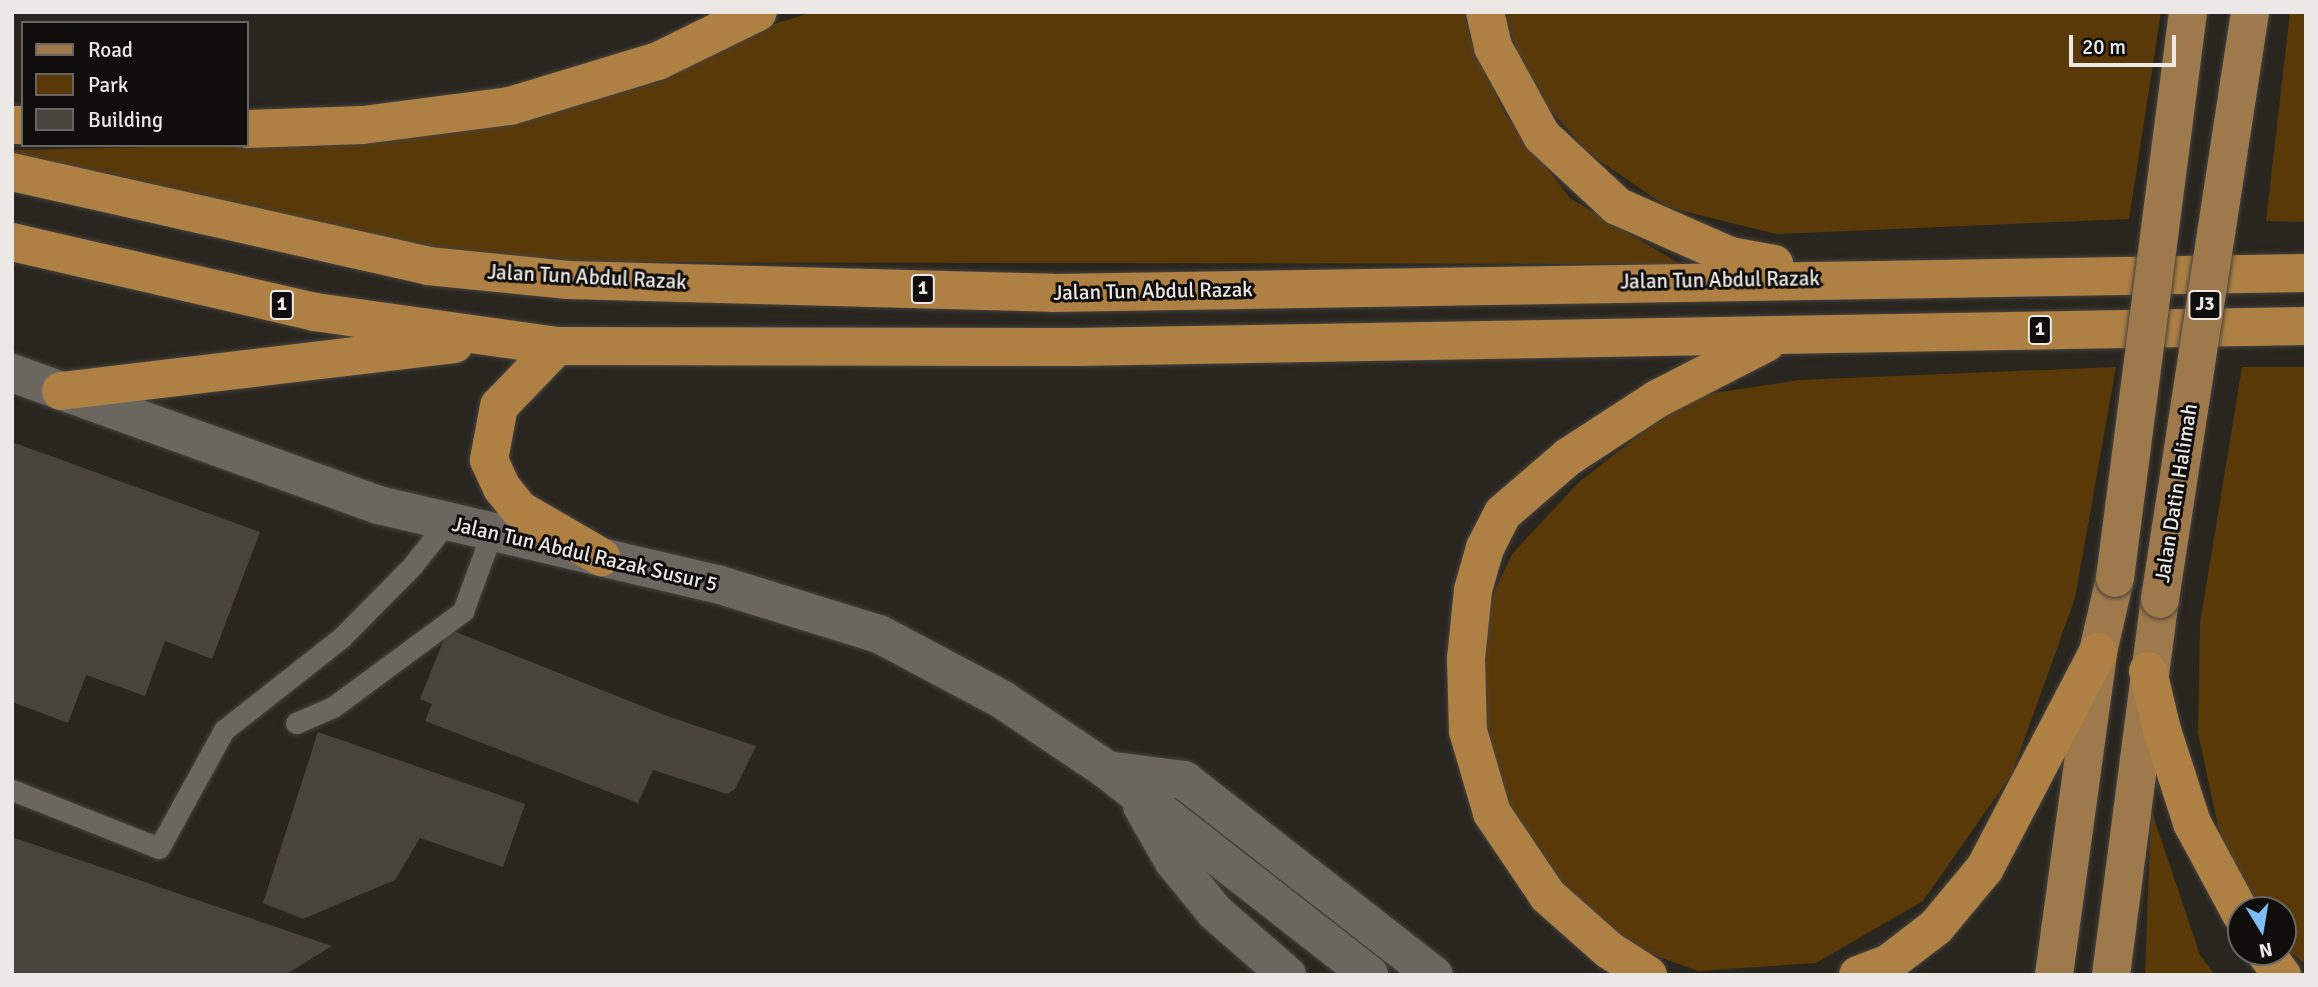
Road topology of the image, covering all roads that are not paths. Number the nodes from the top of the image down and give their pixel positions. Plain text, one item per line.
1 (758, 12) edge
2 (1485, 12) edge
3 (2188, 12) edge
4 (2250, 12) edge
5 (248, 129) edge
6 (12, 172) edge
7 (12, 242) edge
8 (2306, 273) edge
9 (1845, 278) junction
10 (2306, 326) edge
11 (498, 338) junction
12 (1774, 339) junction
13 (557, 345) junction
14 (12, 373) edge
15 (61, 391) junction
16 (447, 522) junction
17 (492, 533) junction
18 (601, 557) junction
19 (2098, 652) junction
20 (2148, 671) junction
21 (296, 723) dead end
22 (1119, 780) junction
23 (12, 790) edge
24 (2231, 896) edge
25 (1347, 969) edge
26 (1287, 975) edge
27 (1434, 975) edge
28 (1648, 975) edge
29 (1858, 975) edge
30 (2054, 975) edge
31 (2111, 975) edge

1 - 5 highway
2 - 9 highway
3 - 19 main road, bridge
4 - 20 main road, Jalan Datin Halimah / J3, bridge
6 - 9 highway, Jalan Tun Abdul Razak / 1
7 - 11 highway, 1
8 - 9 highway, Jalan Tun Abdul Razak / 1
10 - 12 highway, 1
11 - 13 highway, 1
11 - 15 highway
12 - 13 highway, 1
12 - 28 highway
13 - 18 highway
14 - 15 street, Jalan Tun Abdul Razak Susur 5
15 - 16 street, Jalan Tun Abdul Razak Susur 5
16 - 17 street, Jalan Tun Abdul Razak Susur 5
16 - 23 lane
17 - 18 street, Jalan Tun Abdul Razak Susur 5
17 - 21 lane
18 - 22 street, Jalan Tun Abdul Razak Susur 5
19 - 29 highway
19 - 30 main road
20 - 24 highway
20 - 31 main road, Jalan Datin Halimah / J3
22 - 25 street, Jalan Tun Abdul Razak Susur 5
22 - 26 street, Jalan Tun Abdul Razak Susur 5
22 - 27 street

